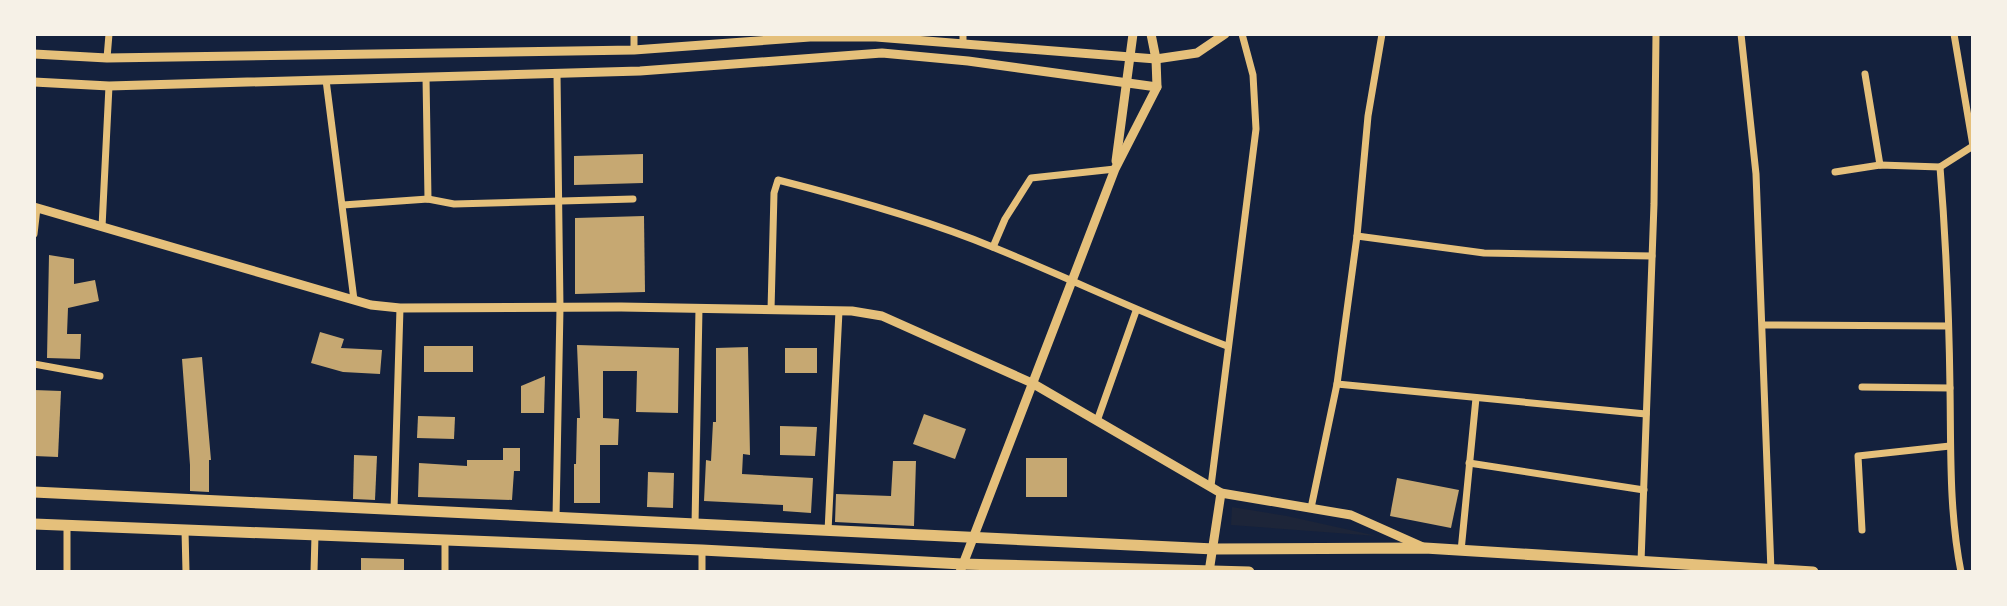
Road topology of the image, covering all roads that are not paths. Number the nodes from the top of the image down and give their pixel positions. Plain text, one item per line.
1 (109, 34) edge
2 (634, 34) edge
3 (1133, 34) edge
4 (1151, 34) edge
5 (1225, 34) edge
6 (1242, 34) edge
7 (1382, 34) edge
8 (1656, 34) edge
9 (1954, 34) edge
10 (1743, 35) edge
11 (823, 36) edge
12 (963, 38) edge
13 (634, 50) junction
14 (34, 54) edge
15 (1130, 55) junction
16 (107, 58) junction
17 (1156, 59) junction
18 (557, 74) junction
19 (1865, 74) dead end
20 (426, 77) junction
21 (326, 80) junction
22 (34, 82) edge
23 (1127, 83) junction
24 (109, 86) junction
25 (1157, 87) junction
26 (1973, 146) edge
27 (1880, 165) junction
28 (1940, 167) junction
29 (1115, 169) junction
30 (1835, 172) dead end
31 (428, 199) junction
32 (633, 199) dead end
33 (557, 200) junction
34 (343, 205) junction
35 (35, 208) edge
36 (102, 227) junction
37 (34, 234) edge
38 (1357, 236) junction
39 (993, 247) junction
40 (1652, 256) junction
41 (1071, 282) junction
42 (354, 300) junction
43 (400, 308) junction
44 (560, 308) junction
45 (699, 308) junction
46 (771, 310) junction
47 (839, 311) junction
48 (1136, 311) junction
49 (1763, 325) junction
50 (1948, 326) junction
51 (1227, 346) junction
52 (34, 364) edge
53 (100, 376) dead end
54 (1032, 383) junction
55 (1337, 384) junction
56 (1862, 387) dead end
57 (1950, 388) junction
58 (1476, 398) junction
59 (1646, 414) junction
60 (1097, 421) junction
61 (1950, 446) junction
62 (1469, 463) junction
63 (1211, 486) junction
64 (1644, 490) junction
65 (34, 492) edge
66 (1221, 493) junction
67 (1311, 508) junction
68 (394, 510) junction
69 (556, 518) junction
70 (34, 524) edge
71 (67, 525) junction
72 (695, 525) junction
73 (185, 530) junction
74 (1862, 530) dead end
75 (828, 531) junction
76 (315, 535) junction
77 (972, 538) junction
78 (445, 540) junction
79 (1425, 548) junction
80 (1214, 549) junction
81 (702, 550) junction
82 (1461, 551) junction
83 (1641, 562) junction
84 (961, 568) edge
85 (1102, 569) edge
86 (1210, 571) edge
87 (1771, 571) edge
88 (67, 572) edge
89 (186, 572) edge
90 (314, 572) edge
91 (445, 572) edge
92 (702, 572) edge
93 (1249, 572) edge
94 (1813, 572) edge
95 (1961, 572) edge

1 - 16 street
2 - 13 street
3 - 15 street
4 - 17 street
5 - 17 street
6 - 51 street
7 - 38 street
8 - 40 street
9 - 26 street
10 - 49 street
11 - 12 street
11 - 13 street
12 - 15 street
13 - 16 street
14 - 16 street
15 - 17 street
15 - 23 street
17 - 25 street
18 - 20 street
18 - 23 street
18 - 33 street
19 - 27 street
20 - 21 street
20 - 31 street
21 - 24 street
21 - 34 street
22 - 24 street
23 - 25 street
23 - 29 street
24 - 36 street
25 - 29 street
26 - 28 street
27 - 28 street
27 - 30 street
28 - 50 street
29 - 39 street
29 - 41 street
31 - 33 street
31 - 34 street
32 - 33 street
33 - 44 street
34 - 42 street
35 - 36 street
35 - 37 street
36 - 42 street
38 - 40 street
38 - 55 street
39 - 41 street
39 - 46 street
40 - 59 street
41 - 48 street
41 - 54 street
42 - 43 street
43 - 44 street
43 - 68 street
44 - 45 street
44 - 69 street
45 - 46 street
45 - 72 street
46 - 47 street
47 - 54 street
47 - 75 street
48 - 51 street
48 - 60 street
49 - 50 street
49 - 87 street
50 - 57 street
51 - 63 street
52 - 53 street
54 - 60 street
54 - 77 street
55 - 58 street
55 - 67 street
56 - 57 street
57 - 61 street
58 - 59 street
58 - 62 street
59 - 64 street
60 - 63 street
61 - 74 street
61 - 95 street
62 - 64 street
62 - 82 street
63 - 66 street
64 - 83 street
65 - 68 main road
66 - 67 street
66 - 80 street
67 - 79 street
68 - 69 main road
69 - 72 main road
70 - 71 main road
71 - 73 main road
71 - 88 street
72 - 75 main road
73 - 76 main road
73 - 89 street
75 - 77 main road
76 - 78 main road
76 - 90 street
77 - 80 main road
77 - 84 street
78 - 81 main road
78 - 91 street
79 - 80 main road
79 - 82 main road
80 - 86 street
81 - 84 main road
81 - 92 street
82 - 83 main road
83 - 87 main road
84 - 85 main road
85 - 86 main road
86 - 93 main road
87 - 94 main road

